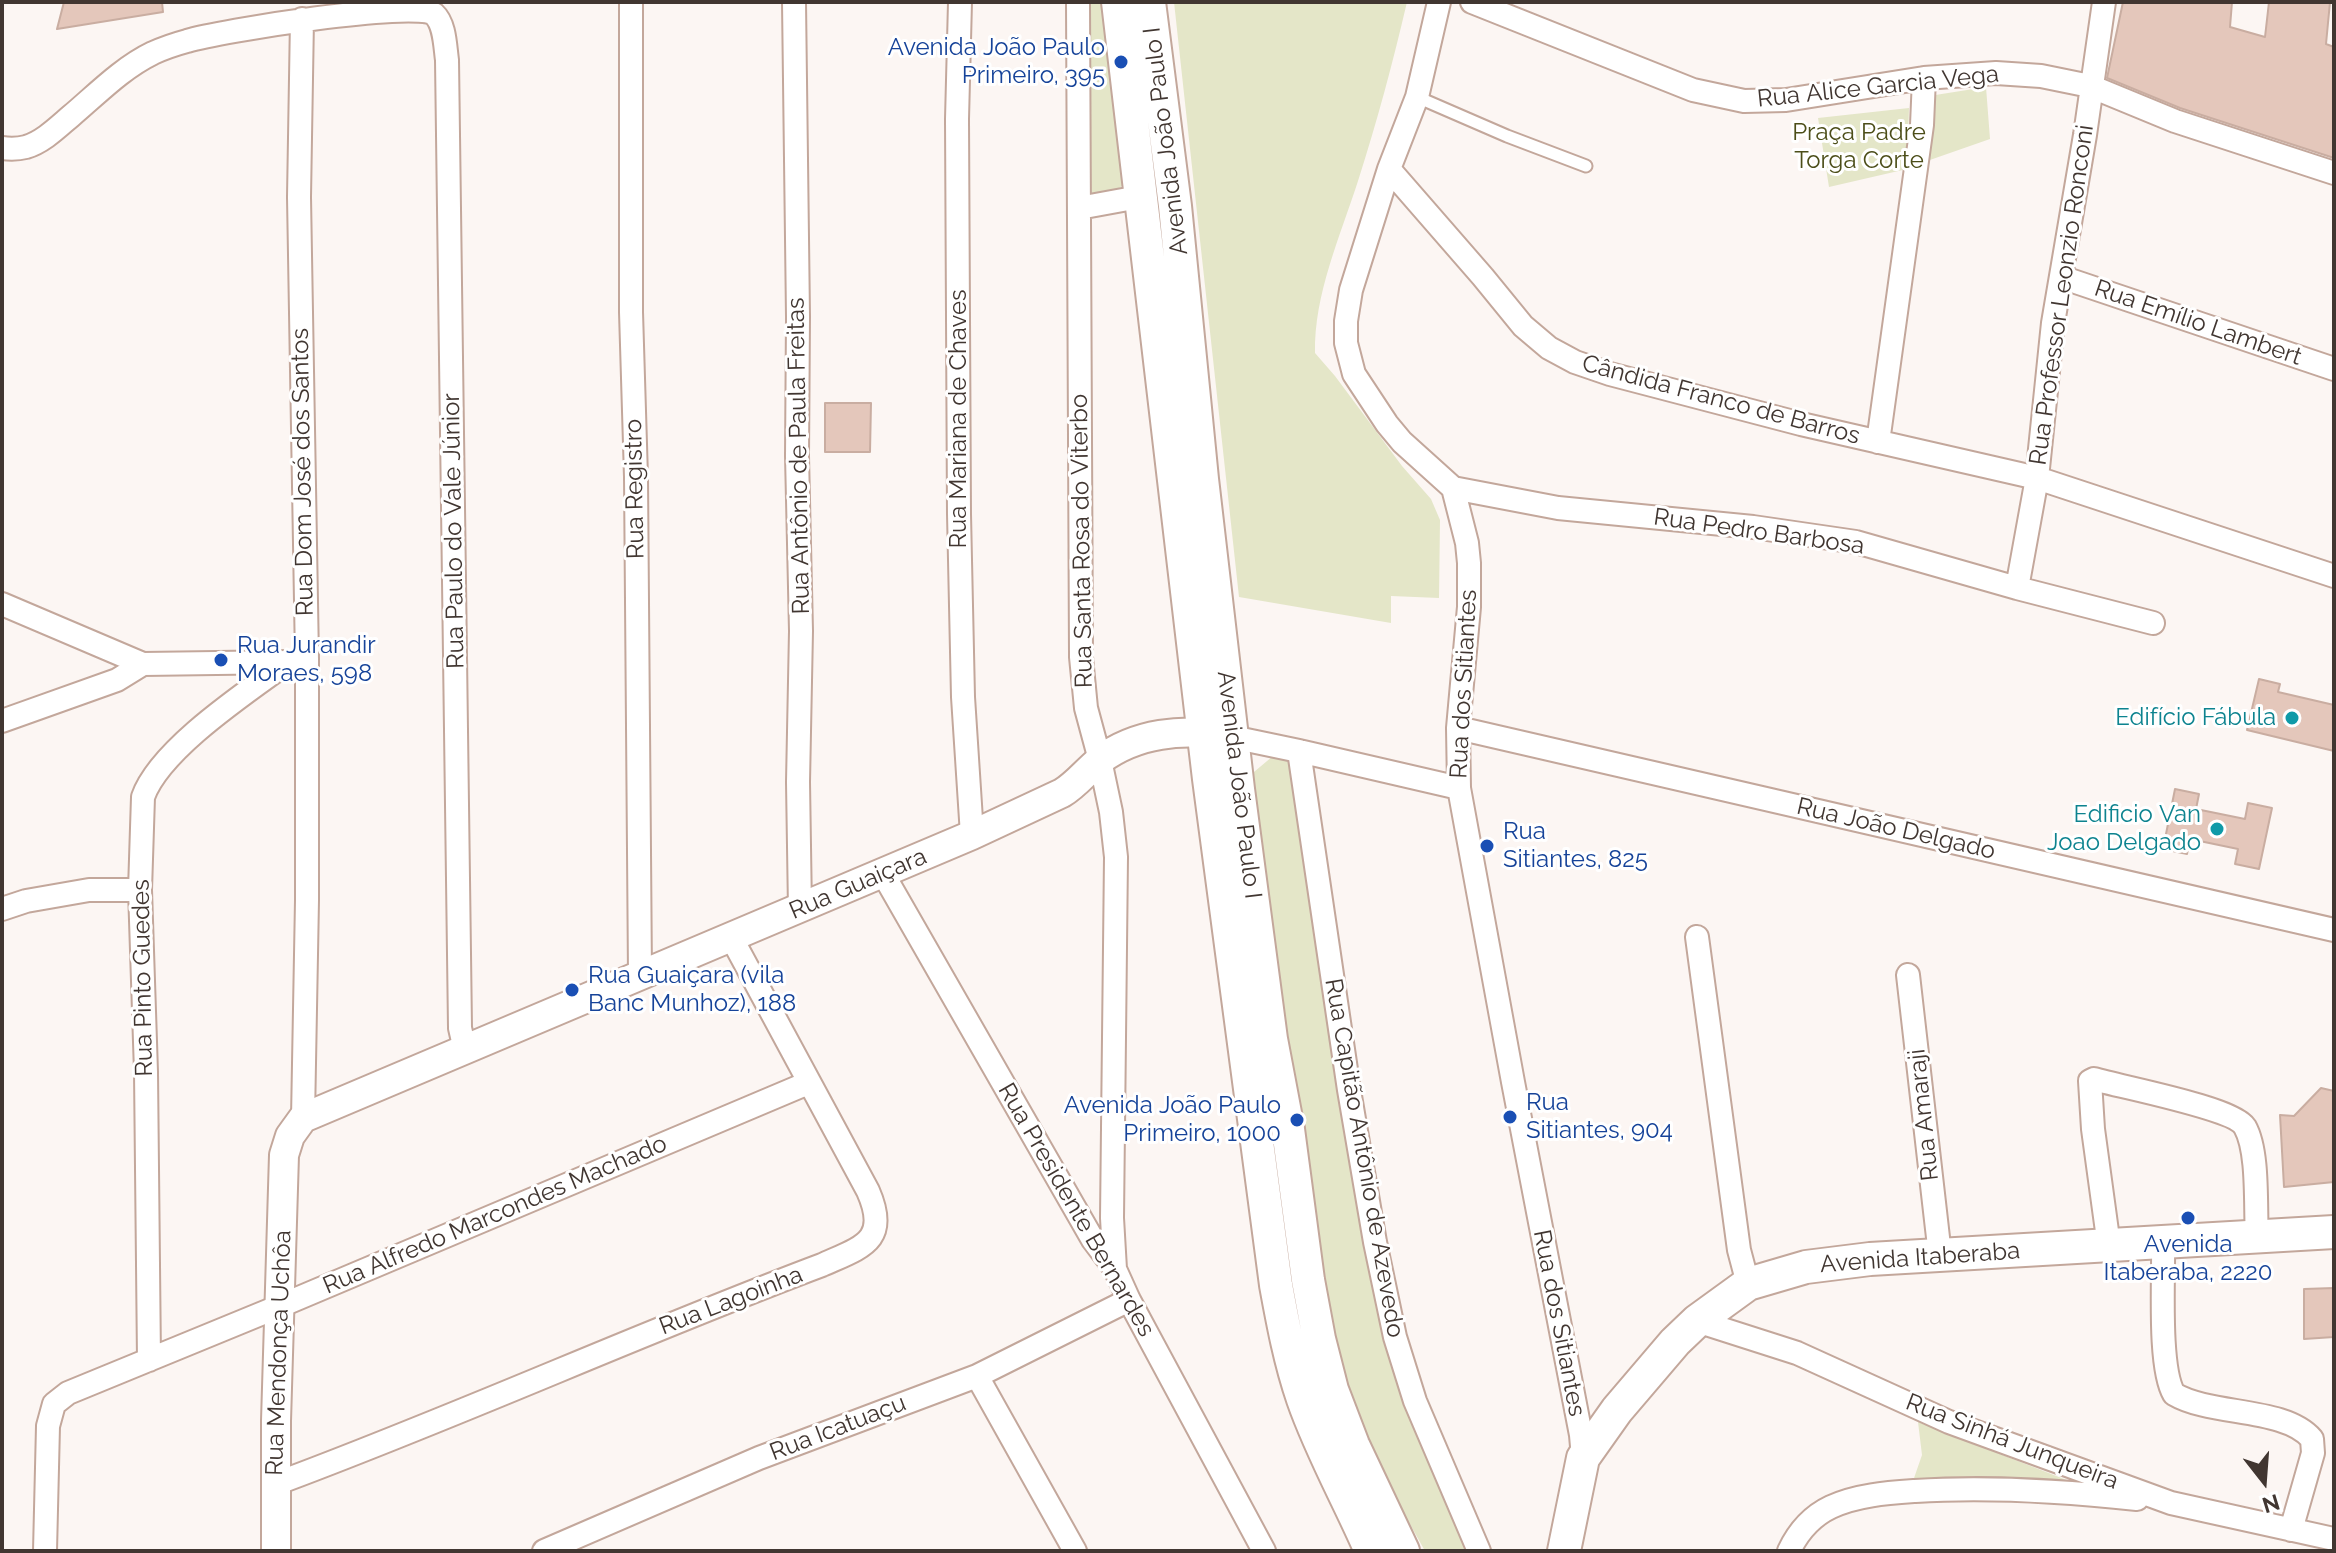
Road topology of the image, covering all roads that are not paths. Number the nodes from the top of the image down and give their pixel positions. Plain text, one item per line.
1 (631, 2) edge
2 (794, 2) edge
3 (960, 2) edge
4 (1078, 2) edge
5 (1118, 2) edge
6 (1439, 2) edge
7 (1472, 2) edge
8 (2104, 2) edge
9 (1148, 4) edge
10 (396, 6) edge
11 (302, 19) junction
12 (1924, 78) junction
13 (2090, 86) junction
14 (1417, 97) junction
15 (2, 148) edge
16 (1586, 166) dead end
17 (1389, 169) junction
18 (2334, 173) edge
19 (1139, 197) junction
20 (1079, 208) junction
21 (2061, 277) junction
22 (2334, 369) edge
23 (1878, 442) junction
24 (2037, 478) junction
25 (1453, 488) junction
26 (2334, 576) edge
27 (2017, 588) junction
28 (2, 604) edge
29 (2153, 623) dead end
30 (298, 661) junction
31 (143, 664) junction
32 (2, 721) edge
33 (1458, 728) junction
34 (1218, 735) junction
35 (1299, 751) junction
36 (1100, 760) junction
37 (1459, 788) junction
38 (972, 835) junction
39 (882, 872) junction
40 (140, 890) junction
41 (2, 909) edge
42 (800, 910) junction
43 (2334, 930) edge
44 (731, 937) junction
45 (1697, 937) dead end
46 (640, 975) junction
47 (1908, 975) dead end
48 (465, 1050) junction
49 (808, 1083) junction
50 (303, 1118) junction
51 (2334, 1232) edge
52 (2257, 1237) junction
53 (2163, 1242) junction
54 (2109, 1246) junction
55 (1940, 1255) junction
56 (1115, 1269) junction
57 (1748, 1284) junction
58 (1129, 1300) junction
59 (280, 1306) junction
60 (1697, 1321) junction
61 (149, 1360) junction
62 (977, 1376) junction
63 (1583, 1458) junction
64 (275, 1484) junction
65 (2171, 1503) junction
66 (2291, 1530) junction
67 (2334, 1539) edge
68 (45, 1551) edge
69 (276, 1551) edge
70 (544, 1551) edge
71 (1075, 1551) edge
72 (1264, 1551) edge
73 (1371, 1551) edge
74 (1403, 1551) edge
75 (1479, 1551) edge
76 (1564, 1551) edge
77 (1789, 1551) edge

1 - 46 street, Rua Registro
2 - 42 street, Rua Antônio de Paula Freitas
3 - 38 street, Rua Mariana de Chaves
4 - 20 street, Rua Santa Rosa do Viterbo
5 - 19 main road, Avenida João Paulo I
6 - 14 street
7 - 12 street, Rua Alice Garcia Vega
8 - 13 street, Rua Professor Leonzio Ronconi
9 - 34 main road, Avenida João Paulo I
10 - 11 street
10 - 48 street, Rua Paulo do Vale Júnior
11 - 15 street
11 - 30 street, Rua Dom José dos Santos
12 - 13 street, Rua Alice Garcia Vega
12 - 23 street
13 - 18 street, Rua Alice Garcia Vega
13 - 21 street, Rua Professor Leonzio Ronconi
14 - 16 lane
14 - 17 street
17 - 23 street, Cândida Franco de Barros
17 - 25 street
19 - 20 street
19 - 34 main road, Avenida João Paulo I
20 - 36 street, Rua Santa Rosa do Viterbo
21 - 22 street, Rua Emílio Lambert
21 - 24 street, Rua Professor Leonzio Ronconi
23 - 24 street, Cândida Franco de Barros
24 - 26 street, Cândida Franco de Barros
24 - 27 street, Rua Professor Leonzio Ronconi
25 - 27 street, Rua Pedro Barbosa
25 - 33 street, Rua dos Sitiantes
27 - 29 street, Rua Pedro Barbosa
28 - 31 street
30 - 31 street
30 - 40 street, Rua Pinto Guedes
30 - 50 street, Rua Dom José dos Santos
31 - 32 street
33 - 37 street, Rua dos Sitiantes
33 - 43 street, Rua João Delgado
34 - 35 street, Rua Guaiçara
34 - 36 street, Rua Guaiçara
34 - 73 main road, Avenida João Paulo I
34 - 74 main road, Avenida João Paulo I
35 - 37 street, Rua Guaiçara
35 - 75 street, Rua Capitão Antônio de Azevedo
36 - 38 street, Rua Guaiçara
36 - 56 street, Rua Santa Rosa do Viterbo
37 - 63 street, Rua dos Sitiantes
38 - 39 street, Rua Guaiçara
39 - 42 street, Rua Guaiçara
39 - 56 street, Rua Presidente Bernardes
40 - 41 street
40 - 61 street, Rua Pinto Guedes
42 - 44 street, Rua Guaiçara
44 - 46 street, Rua Guaiçara
44 - 49 street, Rua Lagoinha
45 - 57 street
46 - 48 street, Rua Guaiçara
47 - 55 street, Rua Amaraji
48 - 50 street, Rua Guaiçara
49 - 59 street, Rua Alfredo Marcondes Machado
49 - 64 street, Rua Lagoinha
50 - 59 street, Rua Mendonça Uchôa
51 - 52 main road, Avenida Itaberaba
52 - 53 main road, Avenida Itaberaba
52 - 54 street
53 - 54 main road, Avenida Itaberaba
53 - 66 street
54 - 55 main road, Avenida Itaberaba
55 - 57 main road, Avenida Itaberaba
56 - 58 street, Rua Presidente Bernardes
57 - 60 main road, Avenida Itaberaba
58 - 62 street, Rua Icatuaçu
58 - 72 street, Rua Presidente Bernardes
59 - 61 street, Rua Alfredo Marcondes Machado
59 - 64 street, Rua Mendonça Uchôa
60 - 63 main road, Avenida Itaberaba
60 - 65 street, Rua Sinhá Junqueira
61 - 68 street, Rua Alfredo Marcondes Machado
62 - 70 street, Rua Icatuaçu
62 - 71 street
63 - 76 main road, Avenida Itaberaba
64 - 69 street, Rua Mendonça Uchôa
65 - 66 street, Rua Sinhá Junqueira
65 - 77 street
66 - 67 street, Rua Sinhá Junqueira

